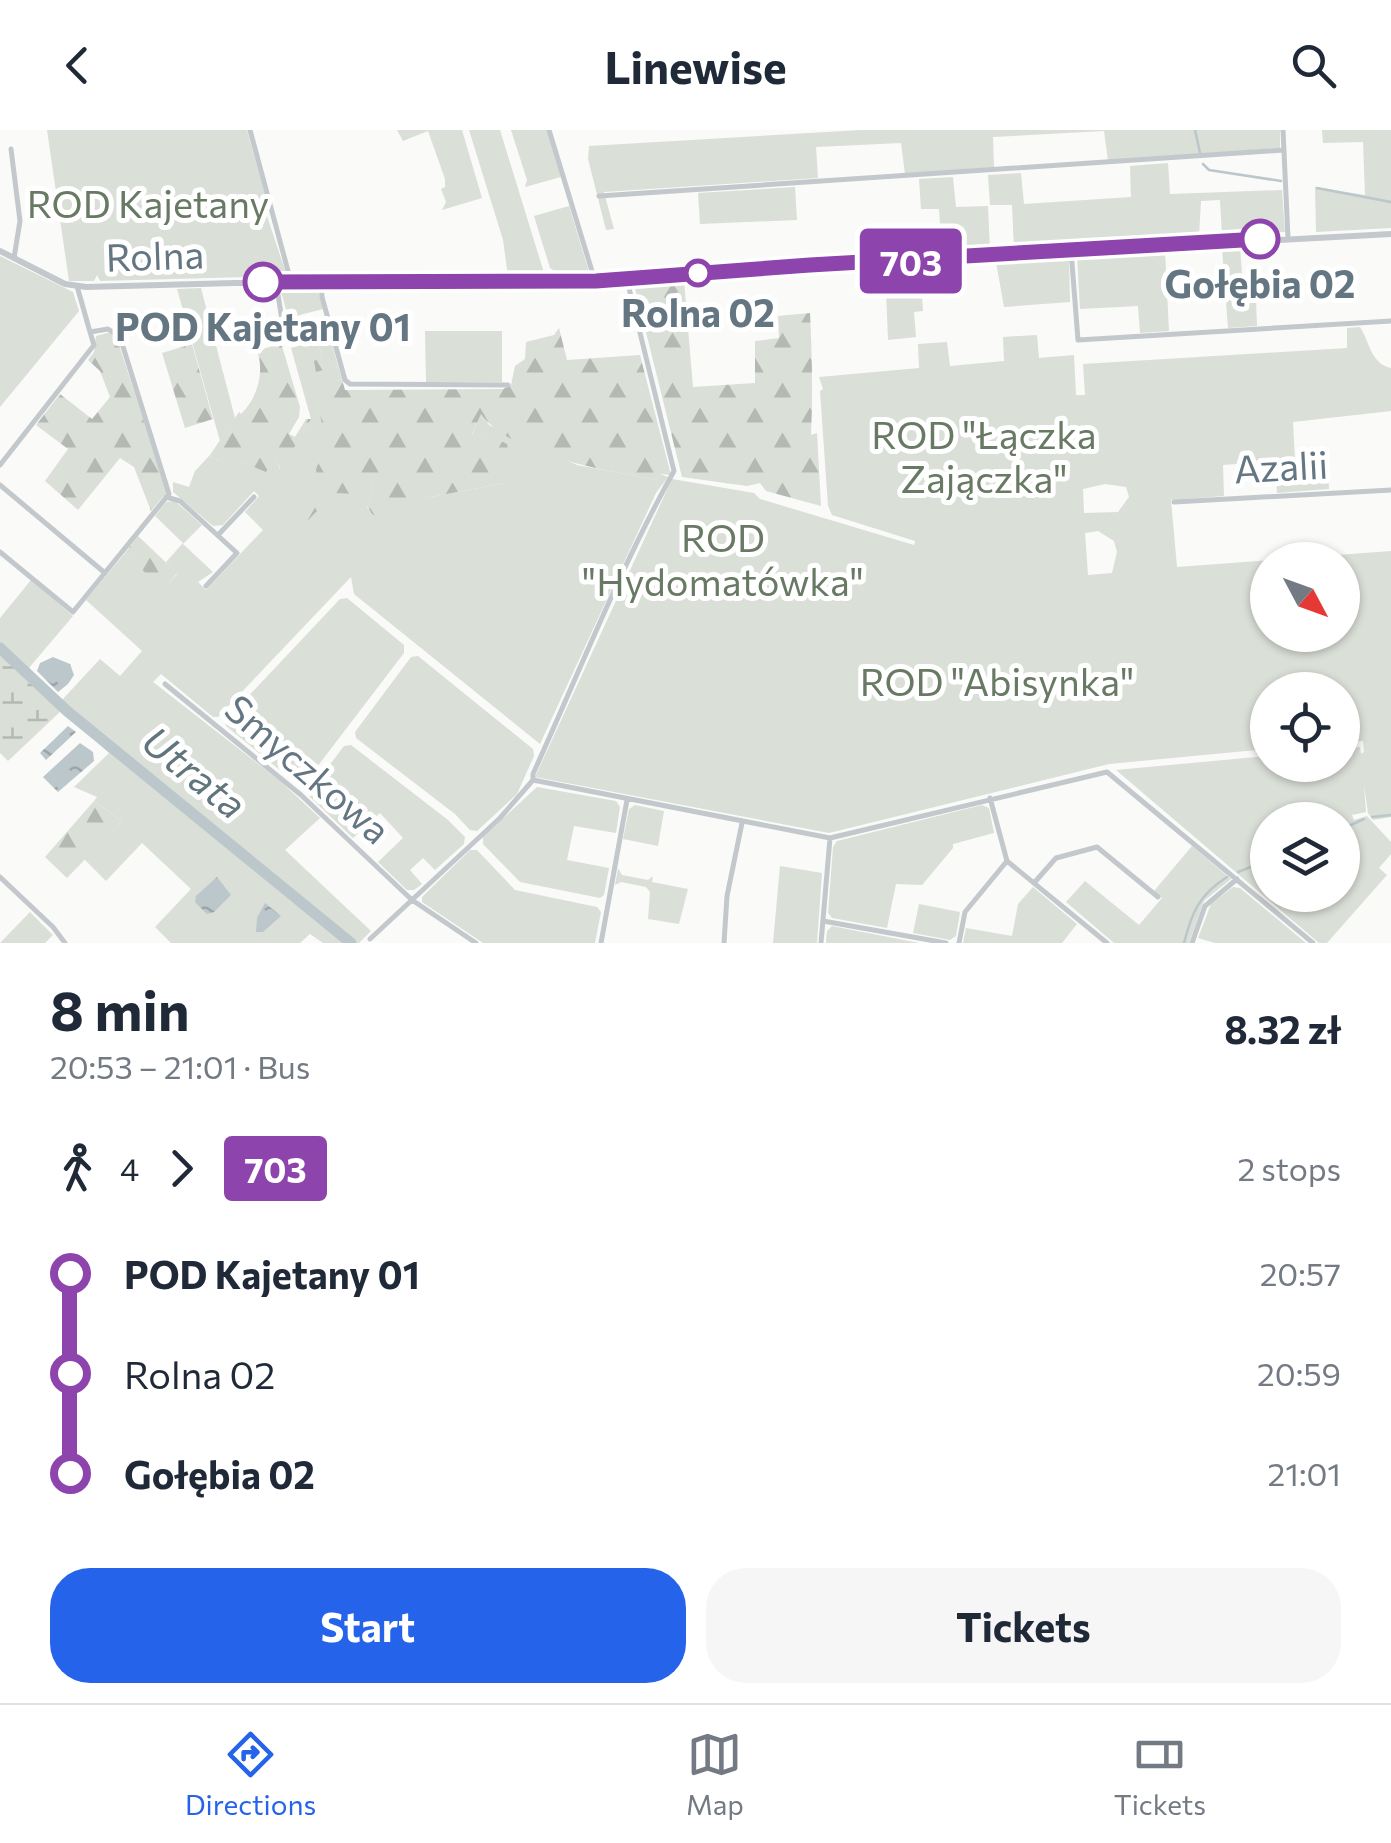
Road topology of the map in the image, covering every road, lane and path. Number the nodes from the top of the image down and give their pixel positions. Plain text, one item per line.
1 (250, 130) edge
2 (549, 130) edge
3 (1284, 130) edge
4 (11, 148) dead end
5 (1284, 150) junction
6 (599, 196) dead end
7 (1391, 234) edge
8 (1288, 238) junction
9 (1071, 250) junction
10 (0, 251) edge
11 (14, 258) junction
12 (627, 280) junction
13 (596, 281) junction
14 (276, 282) junction
15 (291, 282) junction
16 (321, 283) junction
17 (77, 286) junction
18 (1391, 321) edge
19 (90, 332) junction
20 (284, 340) dead end
21 (508, 385) dead end
22 (0, 465) edge
23 (0, 484) edge
24 (1391, 490) edge
25 (166, 497) junction
26 (254, 497) dead end
27 (1174, 502) dead end
28 (218, 535) junction
29 (0, 552) edge
30 (105, 573) junction
31 (206, 586) dead end
32 (166, 684) dead end
33 (534, 780) junction
34 (990, 798) junction
35 (627, 800) junction
36 (742, 821) junction
37 (830, 838) junction
38 (1006, 862) junction
39 (0, 877) edge
40 (1237, 879) junction
41 (1034, 883) junction
42 (1158, 898) dead end
43 (412, 900) junction
44 (823, 921) junction
45 (370, 939) dead end
46 (66, 943) edge
47 (476, 943) edge
48 (600, 943) edge
49 (724, 943) edge
50 (822, 943) edge
51 (946, 943) edge
52 (959, 943) edge
53 (1106, 943) edge
54 (1192, 943) edge
55 (1312, 943) edge

1 - 15 street
2 - 13 street
3 - 5 street
4 - 11 street
5 - 6 street
5 - 8 street
7 - 8 street, Rolna
8 - 9 street, Rolna
9 - 12 street, Rolna
9 - 18 street
10 - 11 street
11 - 17 street
12 - 13 street, Rolna
12 - 33 street
13 - 16 street, Rolna
14 - 15 street, Rolna
14 - 17 street, Rolna
14 - 20 street
15 - 16 street, Rolna
16 - 21 street
17 - 19 street
19 - 22 street
19 - 25 street
23 - 30 street
24 - 27 street, Azalii
25 - 28 street
25 - 30 street
26 - 28 street
28 - 31 street
29 - 30 street
32 - 43 street, Smyczkowa
33 - 35 street
33 - 43 street
34 - 37 street
34 - 38 street
34 - 40 street
35 - 36 street
35 - 48 street
36 - 37 street
36 - 49 street
37 - 44 street
38 - 41 street
38 - 52 street
39 - 46 street
40 - 54 street
40 - 55 street
41 - 42 street
41 - 53 street
43 - 45 street
43 - 47 street, Smyczkowa
44 - 50 street
44 - 51 street

